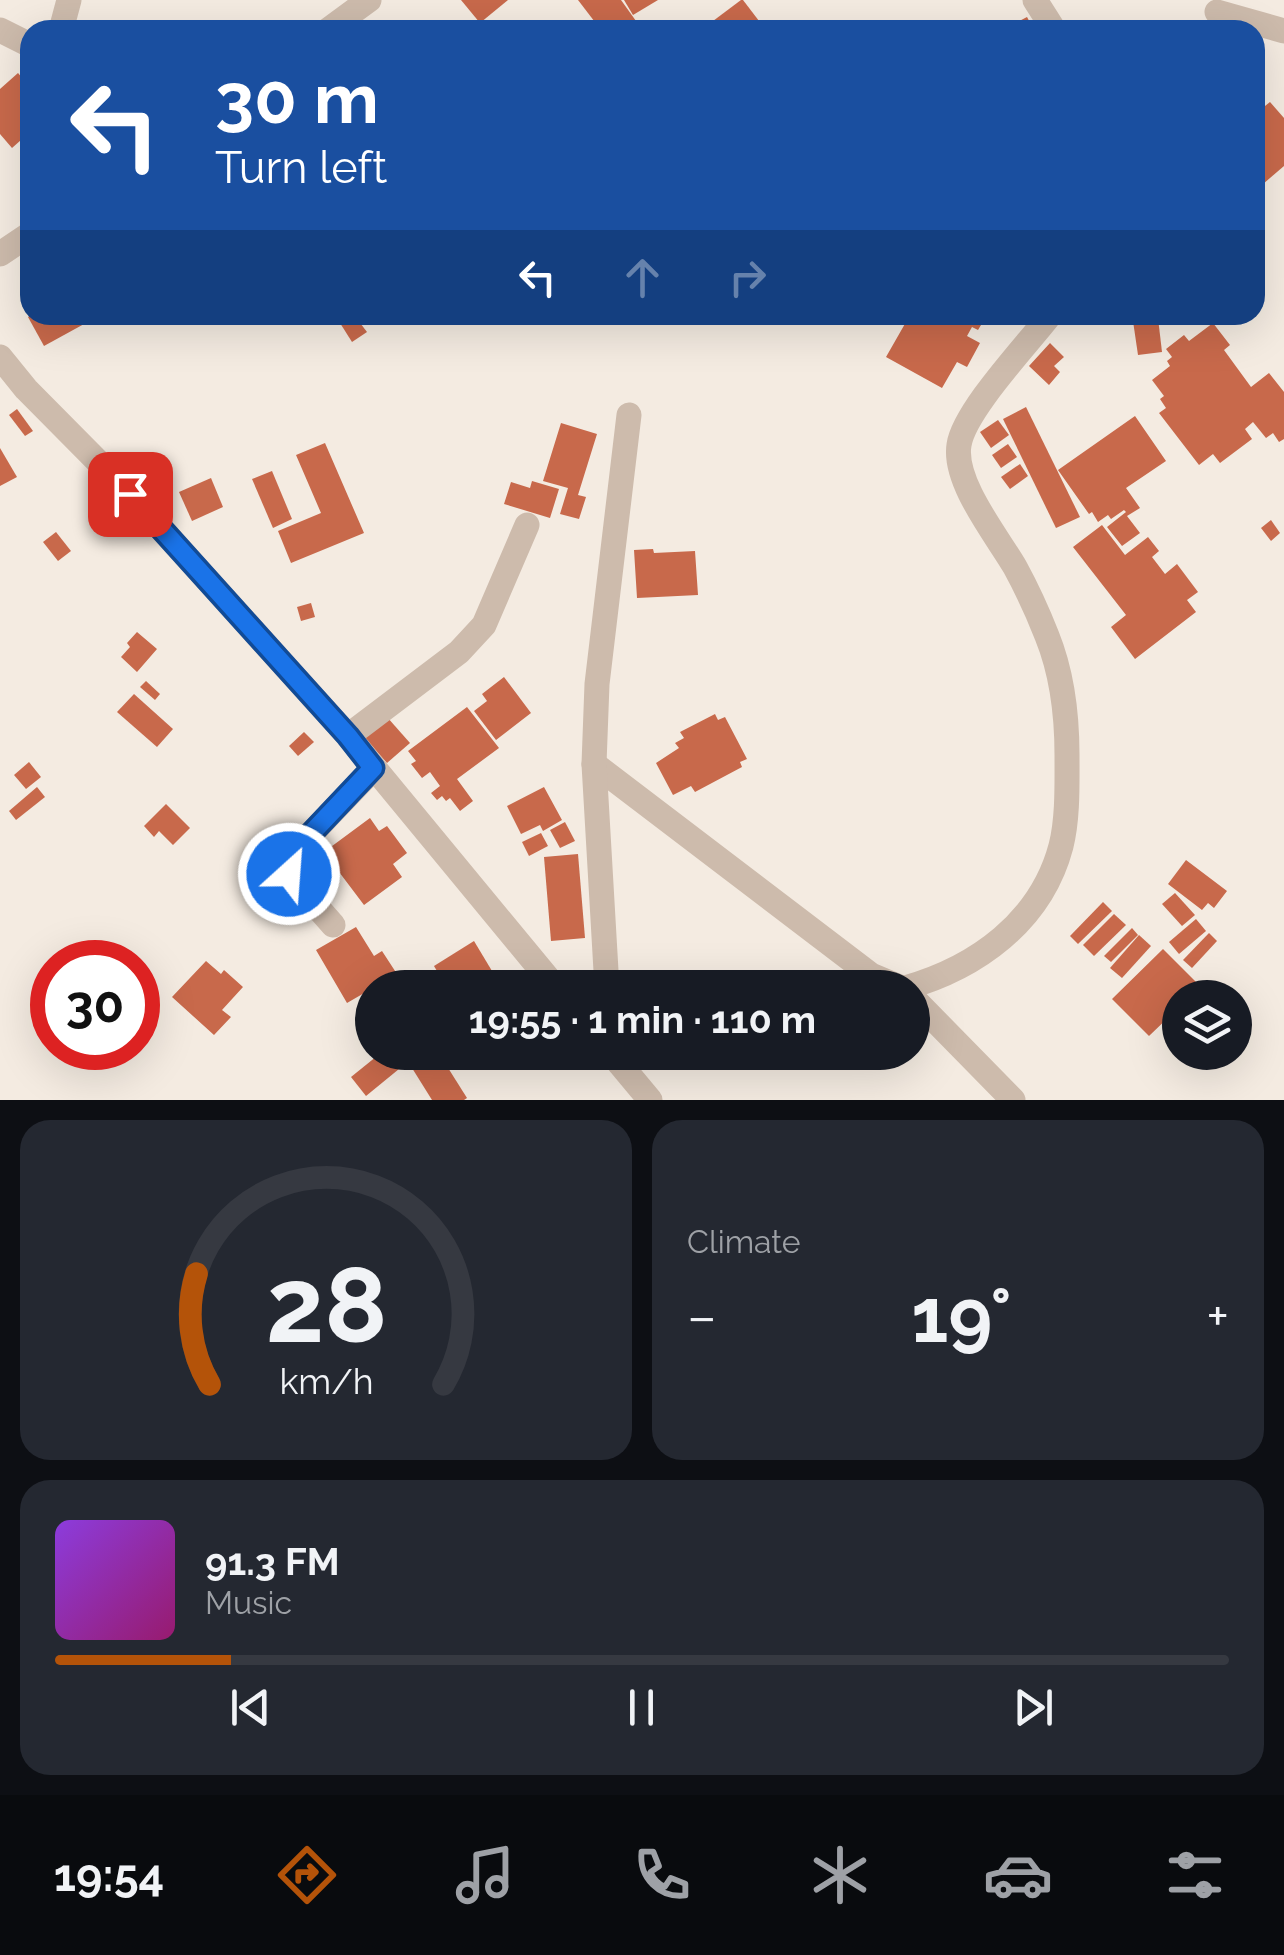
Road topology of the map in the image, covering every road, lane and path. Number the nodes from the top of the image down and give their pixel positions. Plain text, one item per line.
1 (369, 0) edge
2 (342, 20) edge
3 (1042, 325) edge
4 (0, 357) edge
5 (629, 415) dead end
6 (527, 524) dead end
7 (348, 736) junction
8 (594, 764) junction
9 (373, 768) junction
10 (333, 925) dead end
11 (541, 970) edge
12 (606, 970) edge
13 (862, 970) edge
14 (930, 981) edge
15 (930, 1015) edge
16 (624, 1070) edge
17 (650, 1100) edge
18 (1013, 1100) edge

1 - 2 street
3 - 14 street
4 - 7 street
5 - 8 street
6 - 7 street
7 - 9 street
8 - 12 street
8 - 13 street
9 - 10 street
9 - 11 street
15 - 18 street
16 - 17 street

